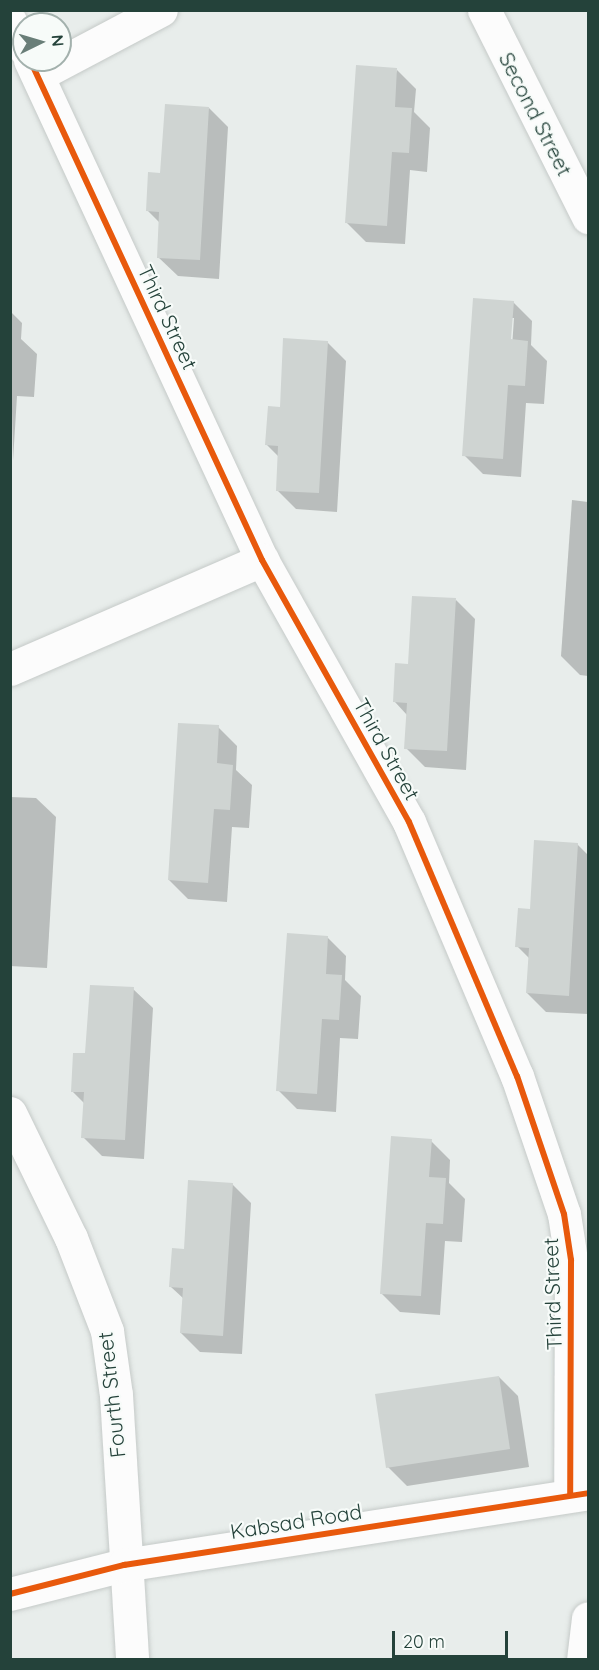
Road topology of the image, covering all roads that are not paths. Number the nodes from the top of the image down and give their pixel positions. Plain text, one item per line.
1 (161, 10) edge
2 (484, 10) edge
3 (72, 45) edge
4 (36, 72) edge
5 (588, 217) edge
6 (262, 560) junction
7 (10, 669) edge
8 (10, 1113) edge
9 (580, 1258) edge
10 (579, 1494) edge
11 (124, 1565) junction
12 (10, 1594) edge
13 (588, 1618) edge
14 (132, 1659) edge
15 (583, 1659) edge

1 - 3 street
2 - 5 street, Second Street
4 - 6 street, Third Street
6 - 7 street
6 - 9 street, Third Street
8 - 11 street, Fourth Street
9 - 10 street, Third Street
10 - 11 street, Kabsad Road
11 - 12 street, Kabsad Road
11 - 14 street, Fourth Street
13 - 15 street

